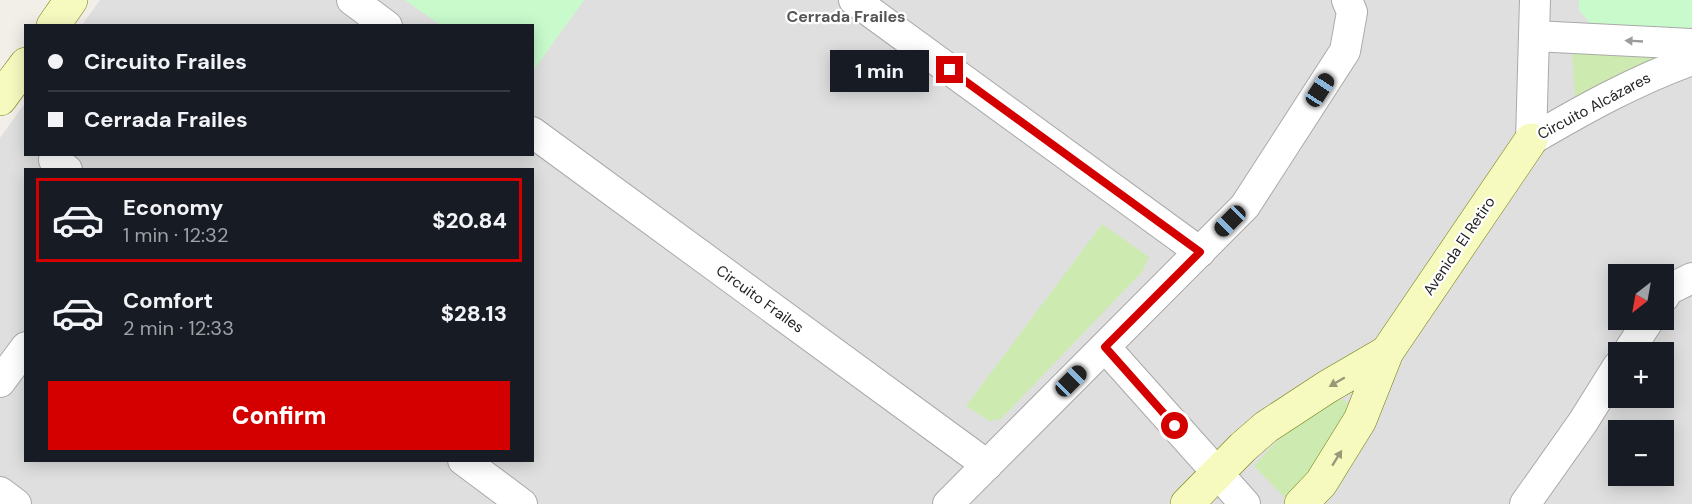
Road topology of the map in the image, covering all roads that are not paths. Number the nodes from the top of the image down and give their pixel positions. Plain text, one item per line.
1 (71, 0) edge
2 (352, 0) edge
3 (854, 0) edge
4 (1347, 0) edge
5 (1535, 0) edge
6 (54, 24) edge
7 (384, 24) edge
8 (1534, 36) junction
9 (1692, 44) edge
10 (1692, 60) edge
11 (24, 67) edge
12 (0, 99) edge
13 (534, 133) edge
14 (1530, 140) junction
15 (1200, 252) junction
16 (1692, 278) edge
17 (1674, 287) edge
18 (1105, 347) junction
19 (24, 350) edge
20 (1387, 352) junction
21 (0, 382) edge
22 (1608, 382) edge
23 (466, 462) edge
24 (987, 465) junction
25 (1217, 473) junction
26 (0, 492) edge
27 (1531, 502) edge
28 (16, 504) edge
29 (522, 504) edge
30 (948, 504) edge
31 (1187, 504) edge
32 (1245, 504) edge
33 (1301, 504) edge

1 - 6 street
2 - 7 street
3 - 15 street
4 - 15 street
5 - 8 street
9 -> 8 street
8 - 14 street
10 - 14 street, Circuito Alcázares
11 - 12 street
13 - 24 street, Circuito Frailes
14 - 20 street, Avenida El Retiro
15 - 18 street
16 - 17 street
18 - 24 street
18 - 25 street
19 - 21 street
20 -> 25 street, Avenida El Retiro
33 -> 20 street, Avenida El Retiro
22 - 27 street
23 - 29 street
24 - 30 street
25 - 31 street, Avenida El Retiro
25 - 32 street
26 - 28 street

